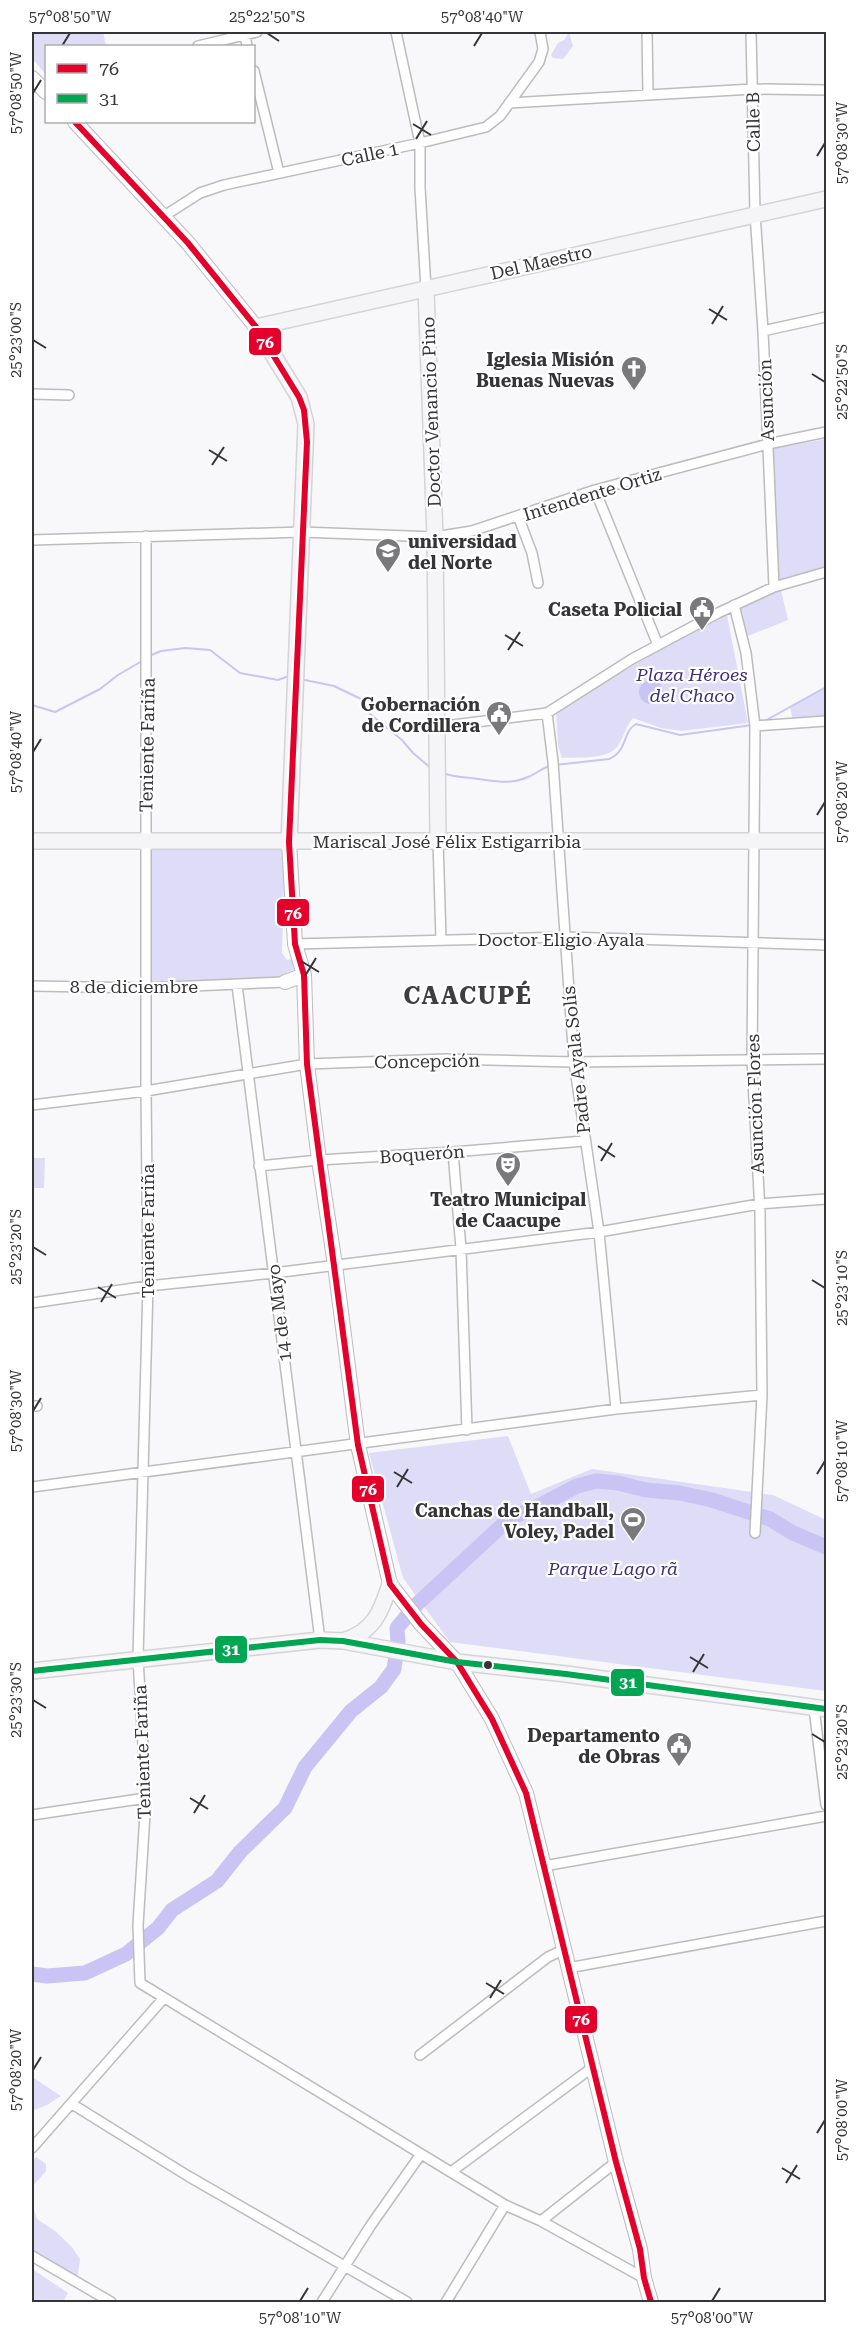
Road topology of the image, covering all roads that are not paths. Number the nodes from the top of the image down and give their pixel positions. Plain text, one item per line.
1 (257, 32) edge
2 (396, 32) edge
3 (540, 32) edge
4 (647, 32) edge
5 (751, 32) edge
6 (244, 35) junction
7 (202, 45) edge
8 (248, 45) edge
9 (255, 75) edge
10 (753, 89) junction
11 (826, 90) edge
12 (648, 95) junction
13 (509, 103) junction
14 (76, 123) edge
15 (420, 143) junction
16 (279, 173) junction
17 (826, 199) edge
18 (755, 213) junction
19 (165, 216) junction
20 (426, 289) junction
21 (826, 317) edge
22 (256, 327) junction
23 (763, 331) junction
24 (32, 394) edge
25 (69, 394) dead end
26 (826, 432) edge
27 (768, 444) junction
28 (595, 490) junction
29 (518, 516) junction
30 (302, 532) junction
31 (146, 536) junction
32 (435, 537) junction
33 (32, 540) edge
34 (826, 572) edge
35 (538, 582) dead end
36 (774, 587) junction
37 (734, 605) junction
38 (658, 645) junction
39 (547, 713) junction
40 (826, 721) edge
41 (755, 723) junction
42 (437, 733) junction
43 (438, 840) junction
44 (557, 840) junction
45 (32, 841) edge
46 (146, 841) junction
47 (753, 841) junction
48 (826, 841) edge
49 (289, 842) junction
50 (565, 937) junction
51 (441, 940) junction
52 (753, 942) junction
53 (296, 944) junction
54 (826, 945) edge
55 (304, 975) junction
56 (285, 982) joint
57 (32, 986) edge
58 (237, 986) junction
59 (146, 988) junction
60 (826, 1059) edge
61 (752, 1061) junction
62 (574, 1062) junction
63 (307, 1064) junction
64 (249, 1074) junction
65 (146, 1091) junction
66 (32, 1105) edge
67 (584, 1141) junction
68 (453, 1152) junction
69 (319, 1160) junction
70 (259, 1166) junction
71 (826, 1199) edge
72 (759, 1204) junction
73 (599, 1232) junction
74 (461, 1249) junction
75 (335, 1265) junction
76 (274, 1273) junction
77 (148, 1286) junction
78 (32, 1303) edge
79 (762, 1395) junction
80 (616, 1409) junction
81 (467, 1430) junction
82 (358, 1445) junction
83 (295, 1452) junction
84 (145, 1472) junction
85 (32, 1487) edge
86 (755, 1533) dead end
87 (390, 1584) junction
88 (320, 1640) junction
89 (343, 1641) junction
90 (138, 1658) junction
91 (457, 1662) junction
92 (32, 1671) edge
93 (820, 1709) edge
94 (146, 1798) junction
95 (826, 1805) edge
96 (32, 1815) edge
97 (826, 1816) edge
98 (544, 1866) junction
99 (826, 1922) edge
100 (563, 1950) junction
101 (568, 1968) junction
102 (163, 1999) junction
103 (420, 2055) dead end
104 (593, 2067) junction
105 (72, 2104) junction
106 (32, 2148) edge
107 (421, 2154) junction
108 (616, 2162) junction
109 (451, 2172) junction
110 (505, 2205) junction
111 (541, 2221) junction
112 (32, 2256) edge
113 (344, 2265) junction
114 (644, 2278) junction
115 (111, 2302) edge
116 (322, 2302) edge
117 (407, 2302) edge
118 (446, 2302) edge
119 (651, 2302) edge

1 - 6 street
2 - 15 street, Doctor Venancio Pino
3 - 13 street, Calle 1
4 - 12 street
5 - 10 street, Calle B
6 - 7 street
6 - 8 street
9 - 16 street
10 - 11 street
10 - 12 street
10 - 18 street, Calle B
12 - 13 street
13 - 15 street, Calle 1
14 - 19 street
15 - 16 street, Calle 1
15 - 20 street, Doctor Venancio Pino
16 - 19 street, Calle 1
17 - 18 main road, Del Maestro
18 - 20 main road, Del Maestro
18 - 23 street, Asunción
19 - 22 street
20 - 22 main road, Del Maestro
20 - 32 main road, Doctor Venancio Pino
21 - 23 street
22 - 30 main road
23 - 27 street, Asunción
24 - 25 street
26 - 27 street, Intendente Ortiz
27 - 28 street, Intendente Ortiz
27 - 36 street, Asunción
28 - 29 street, Intendente Ortiz
28 - 38 street
29 - 32 street, Intendente Ortiz
29 - 35 street
30 - 31 street, Intendente Ortiz
30 - 32 street, Intendente Ortiz
30 - 49 main road
31 - 33 street, Intendente Ortiz
31 - 46 street, Teniente Fariña
32 - 42 main road, Doctor Venancio Pino
34 - 36 street
36 - 37 street
37 - 38 street
37 - 41 street, Asunción Flores
38 - 39 street
39 - 42 street
39 - 44 street, Padre Ayala Solís
40 - 41 street
41 - 47 street, Asunción Flores
42 - 43 main road, Doctor Venancio Pino
43 - 44 main road, Mariscal José Félix Estigarribia
43 - 49 main road, Mariscal José Félix Estigarribia
43 - 51 street, Doctor Venancio Pino
44 - 47 main road, Mariscal José Félix Estigarribia
44 - 50 street, Padre Ayala Solís
45 - 46 main road, Mariscal José Félix Estigarribia
46 - 49 main road, Mariscal José Félix Estigarribia
46 - 59 street, Teniente Fariña
47 - 48 main road, Mariscal José Félix Estigarribia
47 - 52 street, Asunción Flores
49 - 53 street
50 - 51 street, Doctor Eligio Ayala
50 - 52 street, Doctor Eligio Ayala
50 - 62 street, Padre Ayala Solís
51 - 53 street, Doctor Eligio Ayala
52 - 54 street, Doctor Eligio Ayala
52 - 61 street, Asunción Flores
53 - 55 street
55 - 56 street
55 - 63 street
56 - 58 street
57 - 59 street, 8 de diciembre
58 - 59 street, 8 de diciembre
58 - 64 street, 14 de Mayo
59 - 65 street, Teniente Fariña
60 - 61 street, Concepción
61 - 62 street, Concepción
61 - 72 street, Asunción Flores
62 - 63 street, Concepción
62 - 67 street, Padre Ayala Solís
63 - 64 street, Concepción
63 - 69 street
64 - 65 street, Concepción
64 - 70 street, 14 de Mayo
65 - 66 street, Concepción
65 - 77 street, Teniente Fariña
67 - 68 street, Boquerón
67 - 73 street, Padre Ayala Solís
68 - 69 street, Boquerón
68 - 74 street
69 - 70 street, Boquerón
69 - 75 street
70 - 76 street, 14 de Mayo
71 - 72 street
72 - 73 street
72 - 79 street, Asunción Flores
73 - 74 street
73 - 80 street, Padre Ayala Solís
74 - 75 street
74 - 81 street
75 - 76 street
75 - 82 street
76 - 77 street
76 - 83 street, 14 de Mayo
77 - 78 street
77 - 84 street, Teniente Fariña
79 - 80 street
79 - 86 street, Asunción Flores
80 - 81 street
81 - 82 street
82 - 83 street
82 - 87 street
83 - 84 street
83 - 88 street, 14 de Mayo
84 - 85 street
84 - 90 street, Teniente Fariña
87 - 89 main road
87 - 91 street
88 - 89 main road
88 - 90 main road
89 - 91 main road
90 - 92 main road
90 - 94 street, Teniente Fariña
91 - 93 main road
91 - 98 street
93 - 95 street
94 - 96 street
94 - 102 street, Teniente Fariña
97 - 98 street
98 - 100 street
99 - 101 street
100 - 101 street
100 - 103 street
101 - 104 street
102 - 105 street
102 - 107 street
104 - 108 street
104 - 109 street
105 - 106 street
105 - 113 street
107 - 109 street
107 - 113 street
108 - 111 street
108 - 114 street
109 - 110 street
110 - 111 street
110 - 118 street
111 - 114 street
112 - 115 street
113 - 116 street
113 - 117 street
114 - 119 street

